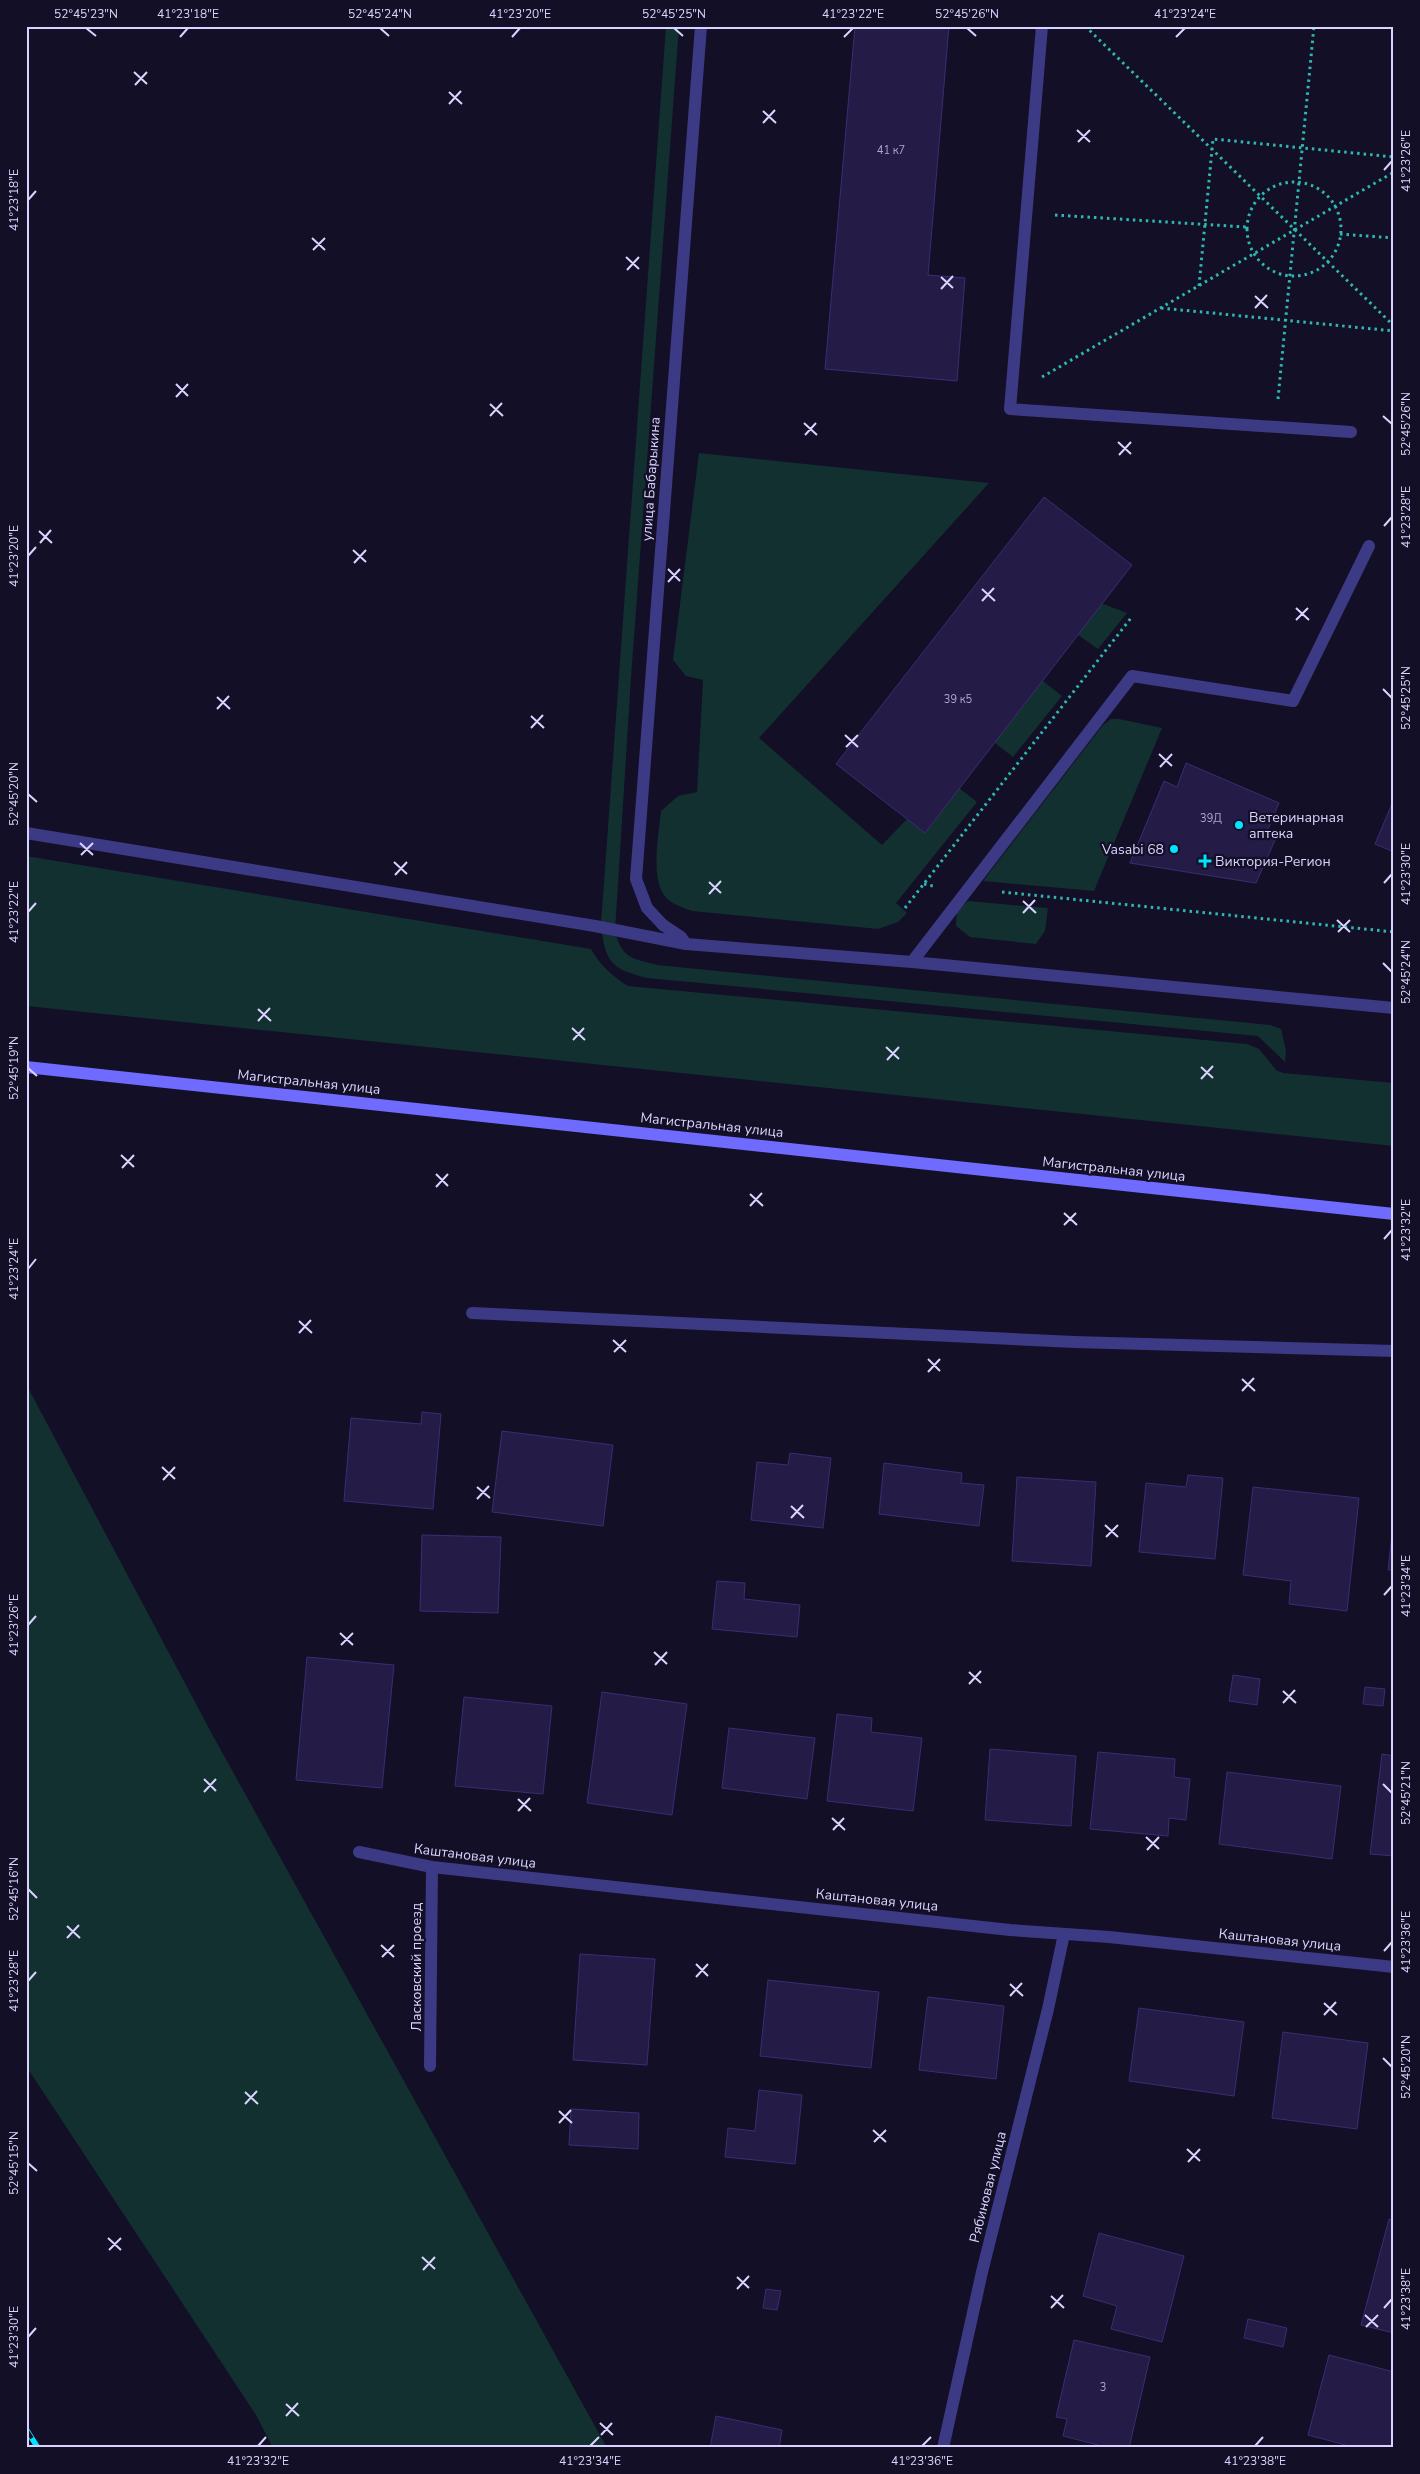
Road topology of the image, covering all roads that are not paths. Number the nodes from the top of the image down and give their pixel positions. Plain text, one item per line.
1 (701, 26) edge
2 (1042, 26) edge
3 (1351, 432) dead end
4 (1369, 546) dead end
5 (26, 833) edge
6 (686, 944) junction
7 (912, 962) junction
8 (1394, 1008) edge
9 (26, 1067) edge
10 (1394, 1214) edge
11 (472, 1312) dead end
12 (1394, 1351) edge
13 (359, 1852) dead end
14 (432, 1867) junction
15 (1064, 1934) junction
16 (1394, 1967) edge
17 (430, 2066) dead end
18 (944, 2448) edge

1 - 6 street, улица Бабарыкина
2 - 3 street
4 - 7 street
5 - 6 street
6 - 7 street
7 - 8 street
9 - 10 main road, Магистральная улица
11 - 12 street
13 - 14 street, Каштановая улица
14 - 15 street, Каштановая улица
14 - 17 street, Ласковский проезд
15 - 16 street, Каштановая улица
15 - 18 street, Рябиновая улица

